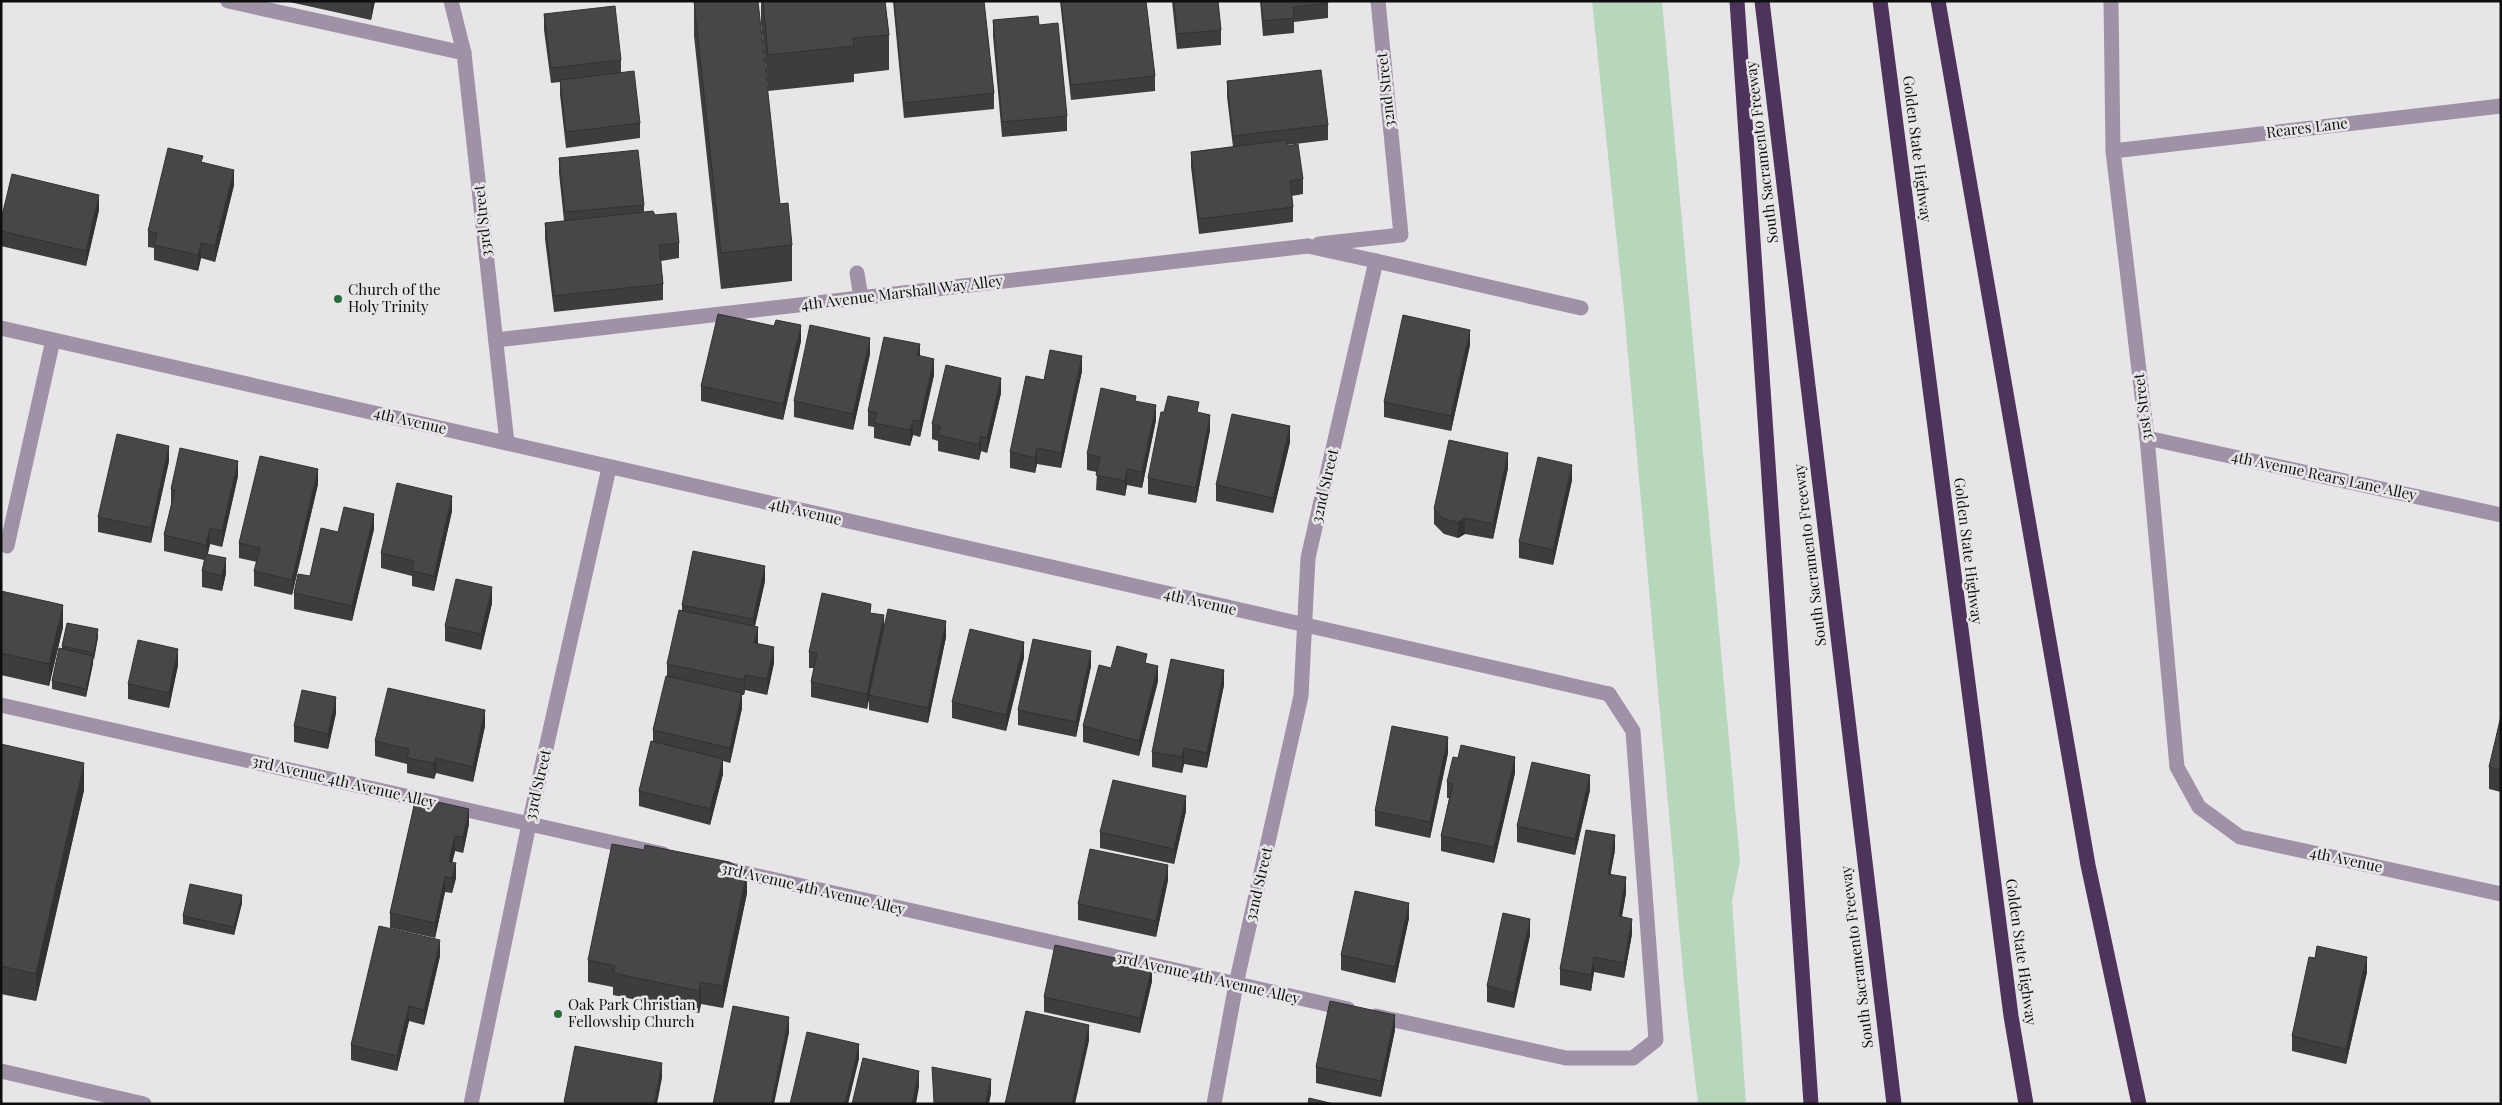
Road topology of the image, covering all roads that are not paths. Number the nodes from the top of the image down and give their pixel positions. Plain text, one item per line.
1 (228, 1) edge
2 (451, 1) edge
3 (1378, 1) edge
4 (1737, 1) edge
5 (1762, 1) edge
6 (1880, 1) edge
7 (1938, 1) edge
8 (2111, 1) edge
9 (464, 53) junction
10 (2501, 106) edge
11 (2113, 151) junction
12 (1308, 246) junction
13 (1376, 261) junction
14 (857, 273) dead end
15 (861, 298) junction
16 (1581, 308) dead end
17 (1, 328) edge
18 (53, 340) junction
19 (496, 340) junction
20 (2147, 438) junction
21 (507, 443) junction
22 (609, 468) junction
23 (2501, 514) edge
24 (7, 546) dead end
25 (1304, 626) junction
26 (1609, 694) joint
27 (1, 705) edge
28 (2199, 807) joint
29 (529, 824) junction
30 (674, 857) edge
31 (712, 866) edge
32 (2501, 894) edge
33 (1236, 984) junction
34 (1, 1071) edge
35 (144, 1104) edge
36 (471, 1104) edge
37 (1214, 1104) edge
38 (1811, 1104) edge
39 (1894, 1104) edge
40 (2026, 1104) edge
41 (2139, 1104) edge

1 - 9 street
2 - 9 street, 33rd Street
3 - 12 street, 32nd Street
4 - 38 highway
5 - 39 highway, South Sacramento Freeway
6 - 40 highway, Golden State Highway
7 - 41 highway
8 - 11 street, 31st Street
9 - 19 street, 33rd Street
10 - 11 street, Reares Lane
11 - 20 street, 31st Street
12 - 13 street
12 - 15 street, 4th Avenue Marshall Way Alley
13 - 16 street
13 - 25 street, 32nd Street
14 - 15 street
15 - 19 street, 4th Avenue Marshall Way Alley
17 - 18 street, 4th Avenue
18 - 21 street, 4th Avenue
18 - 24 street
19 - 21 street, 33rd Street
20 - 23 street, 4th Avenue Rears Lane Alley
20 - 28 street, 31st Street
21 - 22 street, 4th Avenue
22 - 25 street, 4th Avenue
22 - 29 street, 33rd Street
25 - 26 street, 4th Avenue
25 - 33 street, 32nd Street
26 - 33 street, 3rd Avenue 4th Avenue Alley
27 - 29 street, 3rd Avenue 4th Avenue Alley
28 - 32 street, 4th Avenue
29 - 30 street, 3rd Avenue 4th Avenue Alley
29 - 36 street, 33rd Street
31 - 33 street, 3rd Avenue 4th Avenue Alley
33 - 37 street, 32nd Street
34 - 35 street

